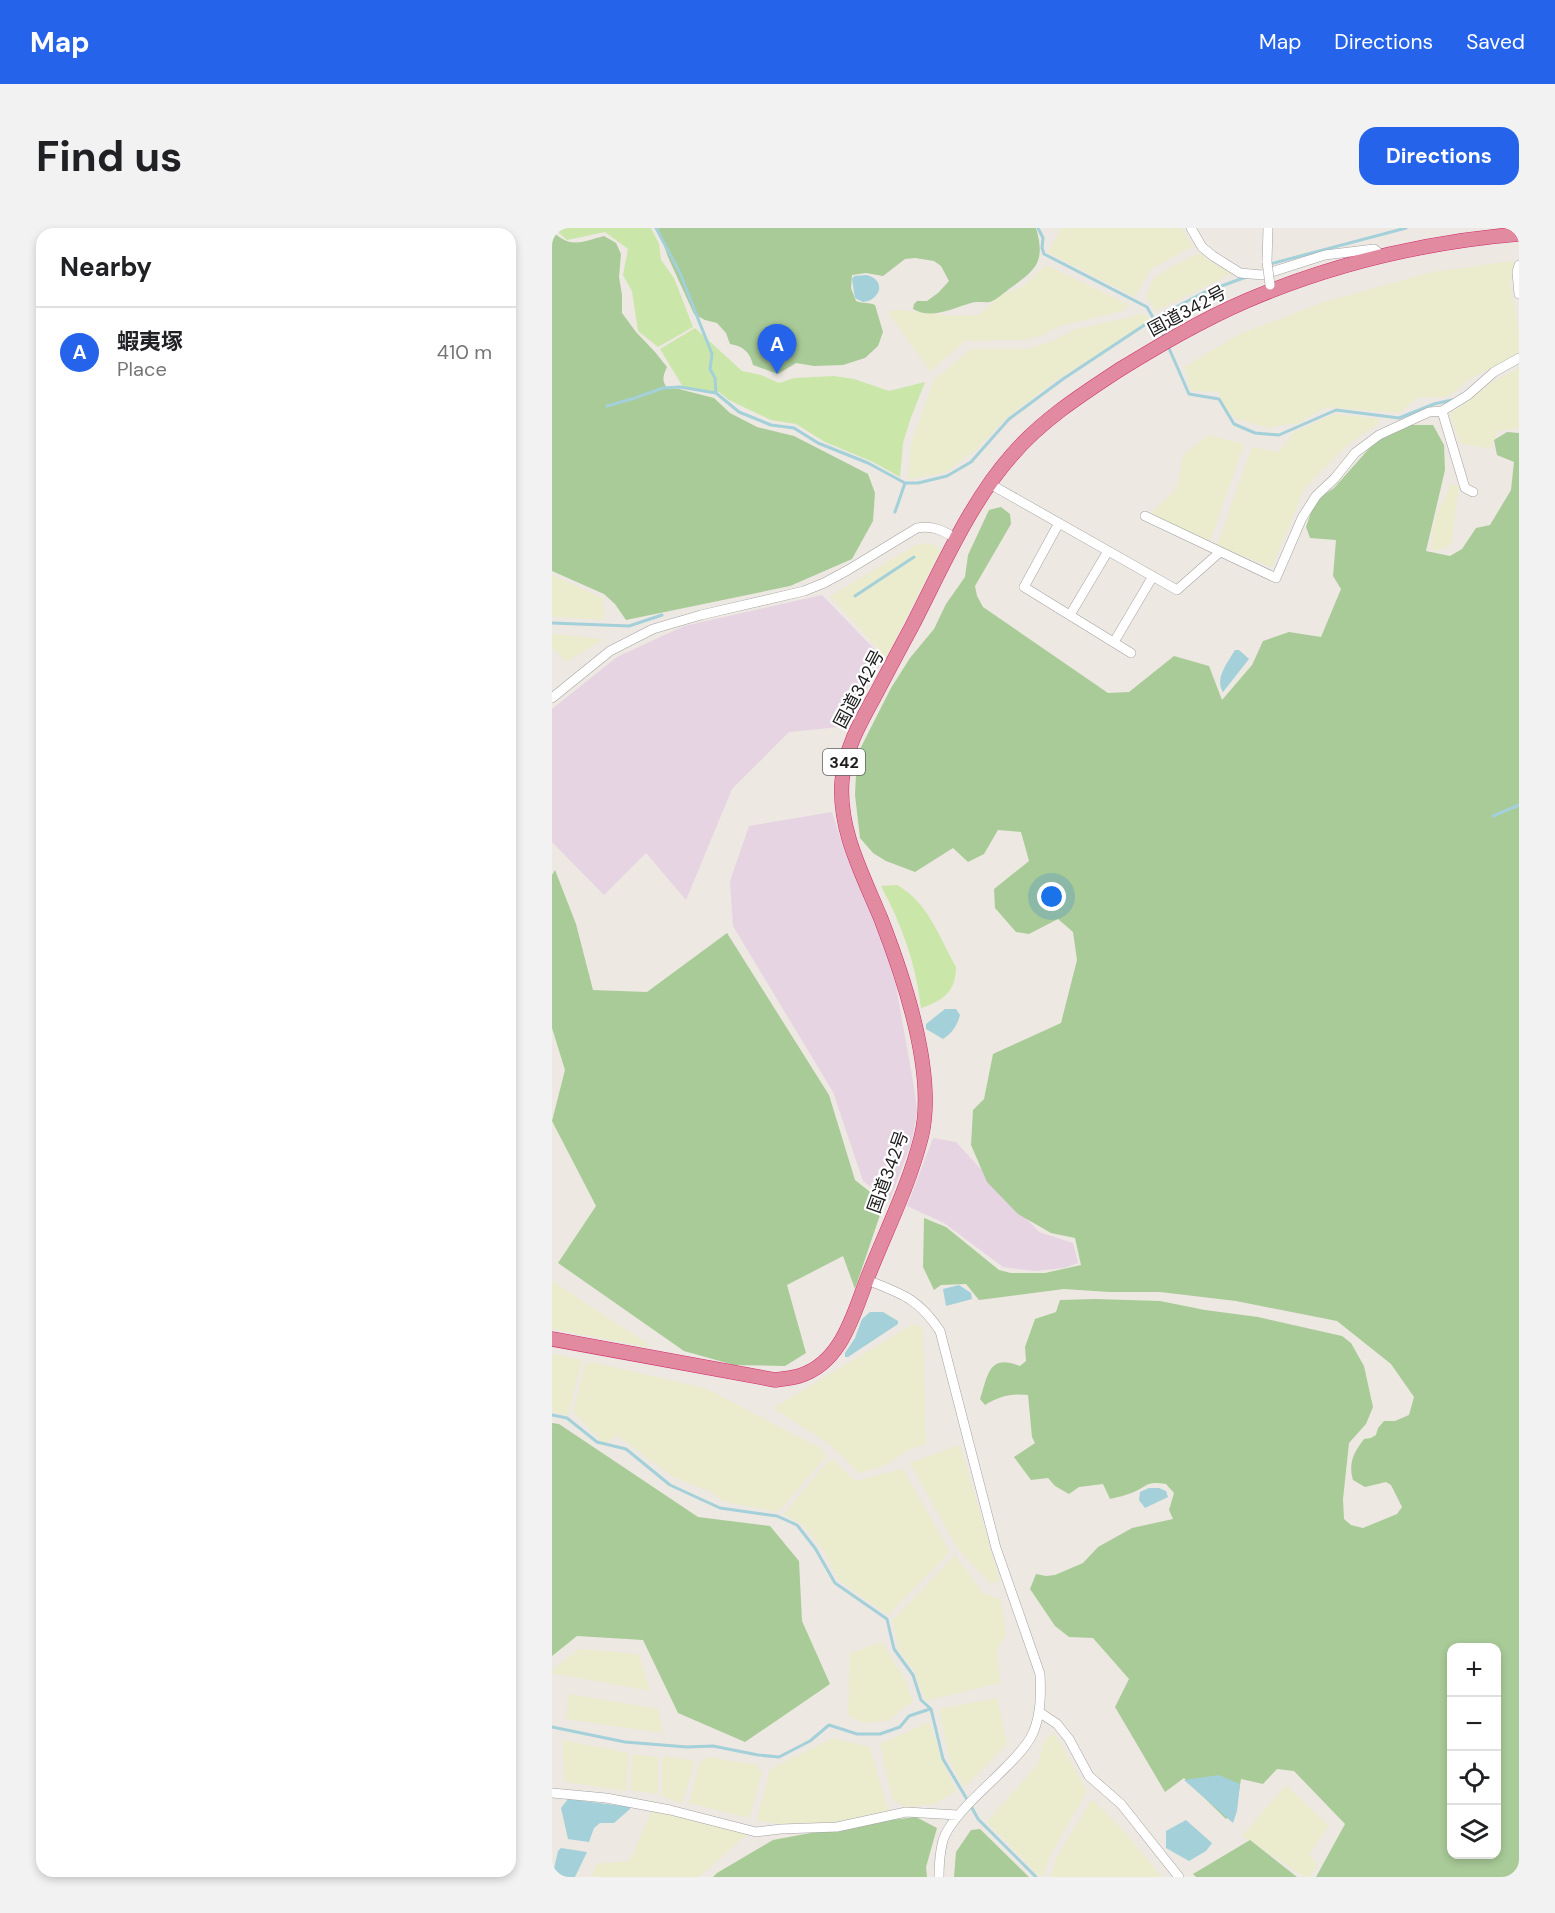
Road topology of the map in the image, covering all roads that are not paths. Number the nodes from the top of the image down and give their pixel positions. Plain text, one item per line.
1 (1191, 228) edge
2 (1268, 228) edge
3 (1519, 234) edge
4 (1383, 256) junction
5 (1519, 265) edge
6 (1270, 288) junction
7 (1519, 294) edge
8 (1519, 358) edge
9 (1442, 411) junction
10 (990, 484) junction
11 (1473, 492) dead end
12 (1145, 516) dead end
13 (1059, 523) junction
14 (957, 539) junction
15 (1108, 551) junction
16 (1220, 552) junction
17 (1153, 576) junction
18 (1070, 615) junction
19 (1114, 642) junction
20 (1131, 653) dead end
21 (552, 698) edge
22 (867, 1280) junction
23 (552, 1339) edge
24 (1039, 1712) junction
25 (552, 1793) edge
26 (958, 1815) junction
27 (939, 1877) edge
28 (1179, 1877) edge

1 - 4 street
2 - 6 street, bridge
3 - 4 highway, 国道342号 / 342
4 - 6 highway, 国道342号 / 342
5 - 7 street
6 - 10 highway, 国道342号 / 342
8 - 9 street
9 - 11 street
9 - 16 street
10 - 13 street
10 - 14 highway, 国道342号 / 342
12 - 16 street
13 - 15 street
13 - 18 street
14 - 21 street
14 - 22 highway, 国道342号 / 342
15 - 17 street
15 - 18 street
16 - 17 street
17 - 19 street
18 - 19 street
19 - 20 street
22 - 23 highway, 国道342号 / 342
22 - 24 street
24 - 26 street
24 - 28 street
25 - 26 street
26 - 27 street

